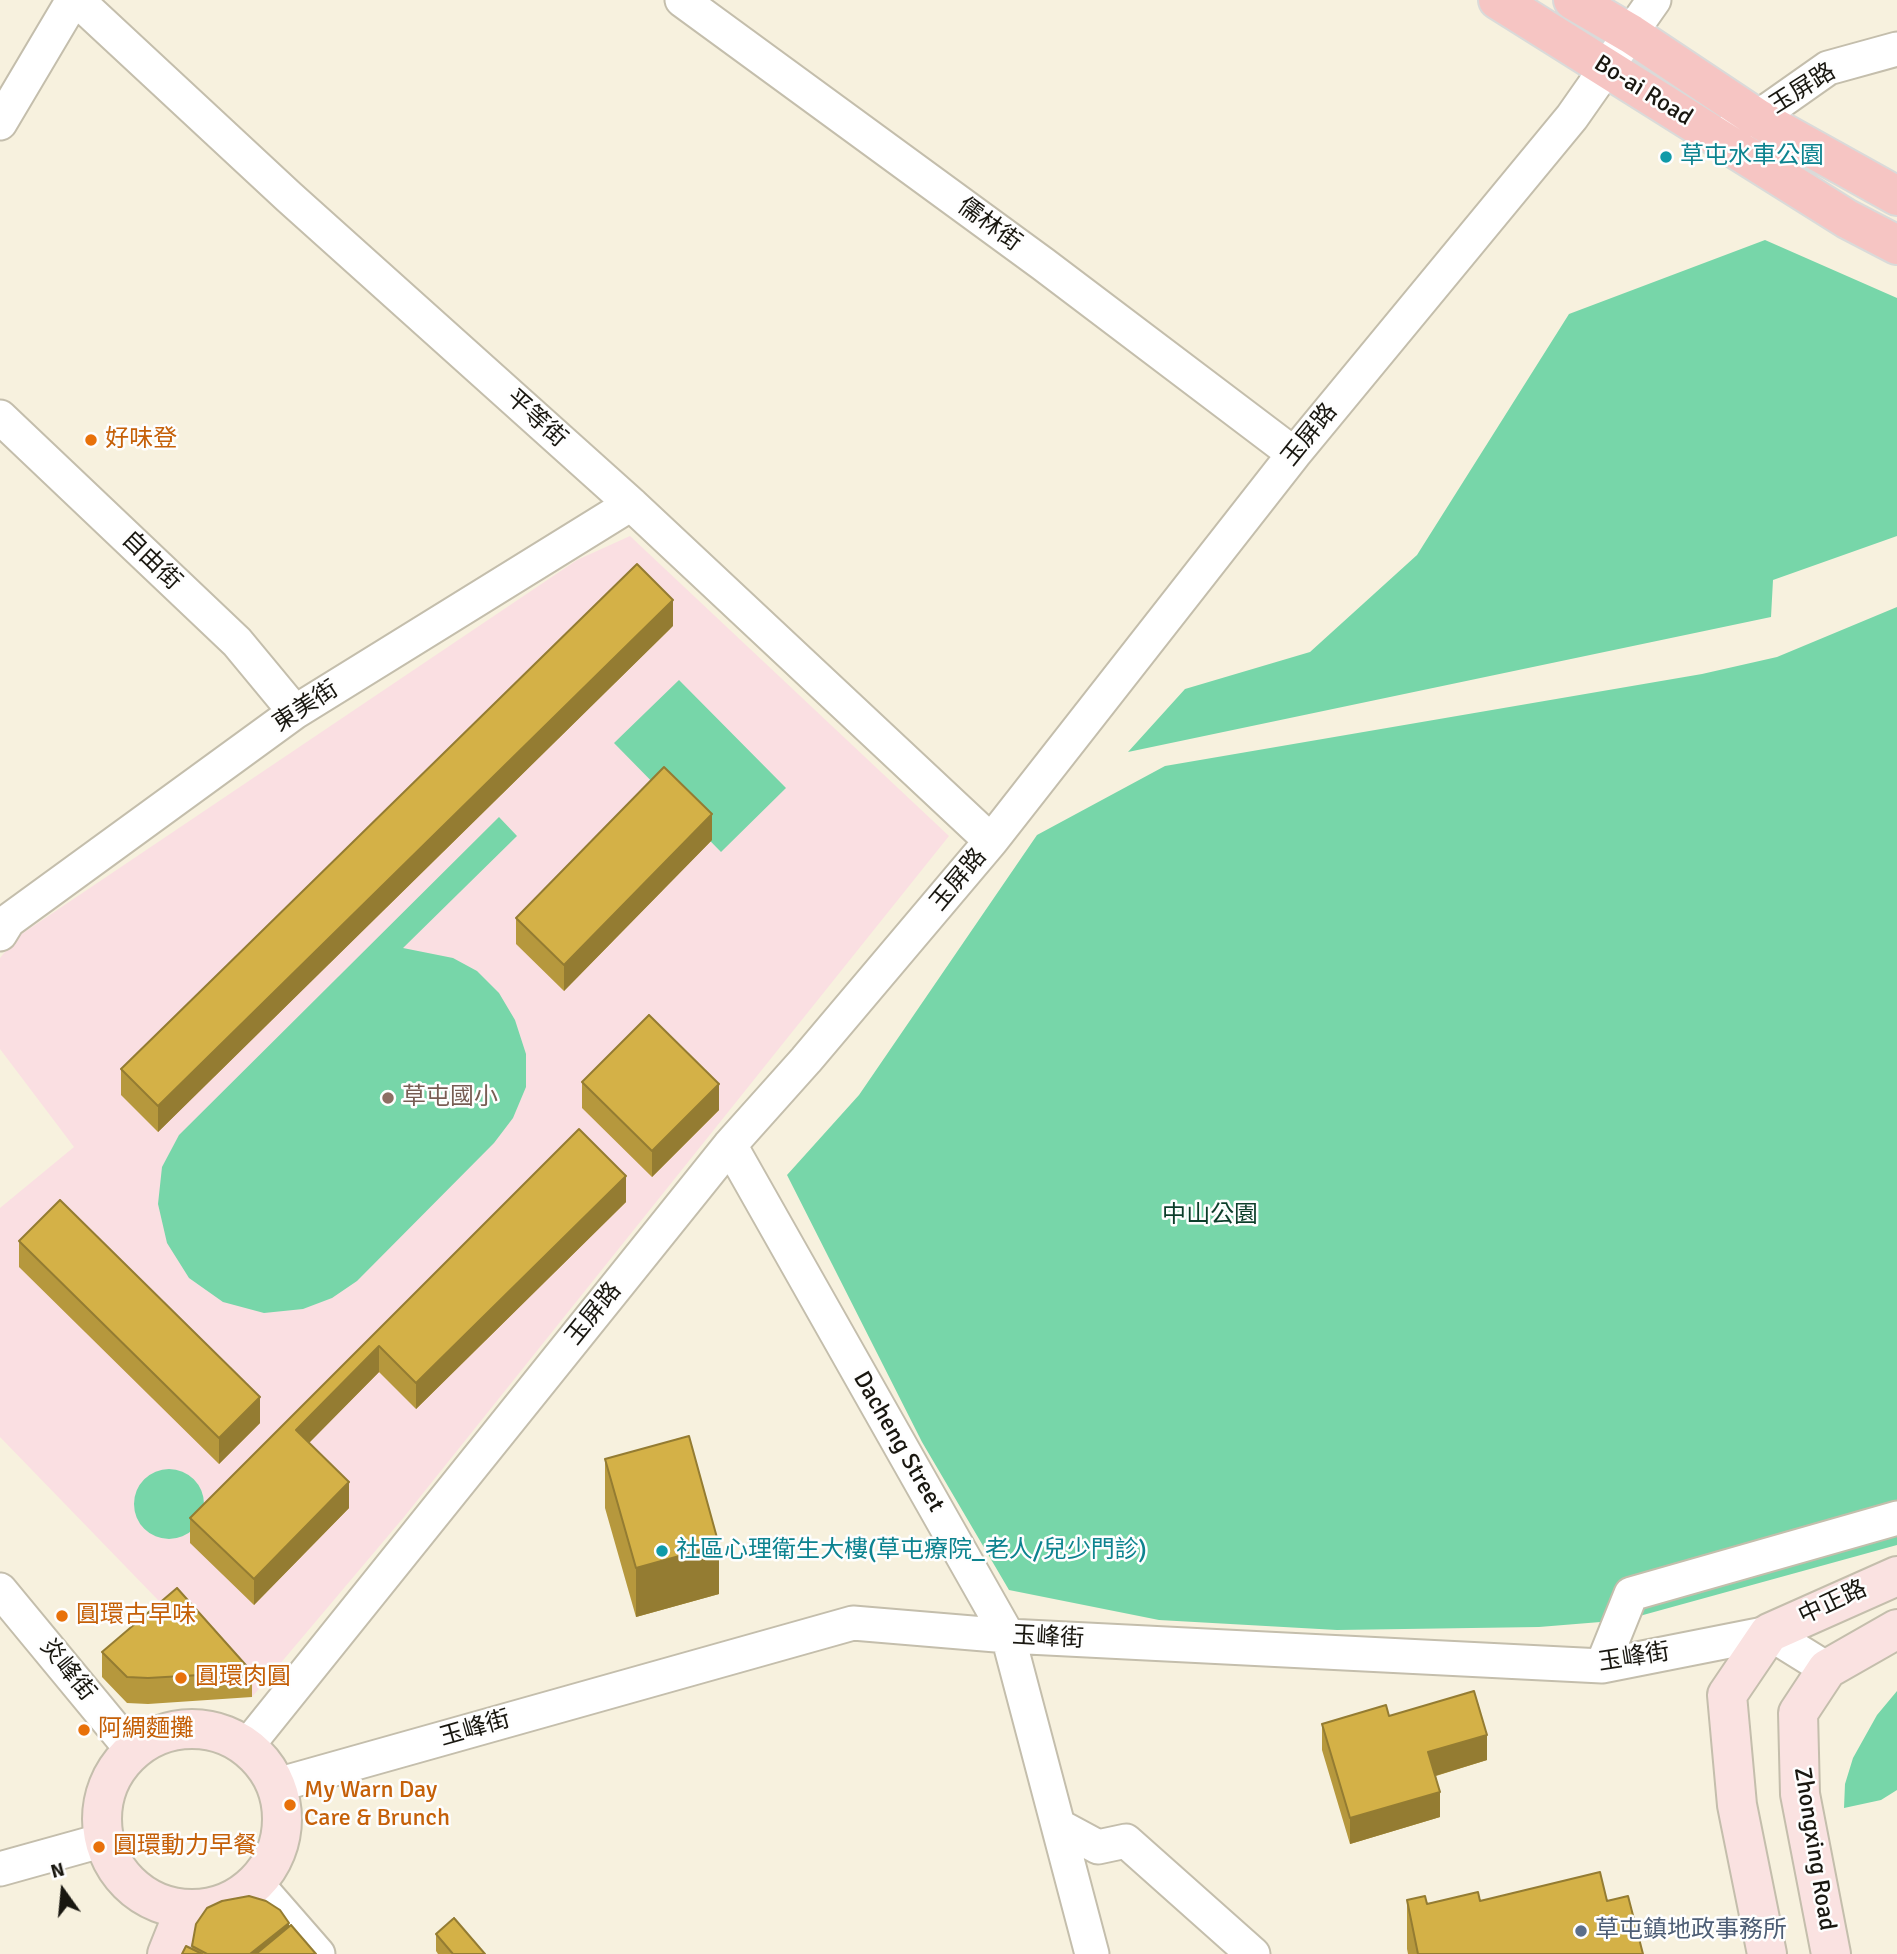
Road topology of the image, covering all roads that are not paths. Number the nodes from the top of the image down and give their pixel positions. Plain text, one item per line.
1 (75, 0) edge
2 (682, 0) edge
3 (1498, 0) edge
4 (1573, 0) edge
5 (1654, 0) edge
6 (1631, 34) junction
7 (1897, 49) edge
8 (1606, 68) junction
9 (1757, 118) junction
10 (0, 123) edge
11 (1712, 135) junction
12 (1897, 196) edge
13 (1897, 245) edge
14 (0, 417) edge
15 (1294, 454) junction
16 (631, 504) junction
17 (295, 712) junction
18 (991, 841) junction
19 (0, 934) edge
20 (730, 1145) junction
21 (1897, 1518) edge
22 (1897, 1576) edge
23 (0, 1590) edge
24 (1897, 1629) edge
25 (1769, 1633) junction
26 (1008, 1636) junction
27 (1602, 1666) junction
28 (1828, 1669) junction
29 (247, 1746) junction
30 (133, 1751) junction
31 (277, 1785) junction
32 (1059, 1826) junction
33 (104, 1840) junction
34 (0, 1869) edge
35 (256, 1883) junction
36 (185, 1909) junction
37 (167, 1954) edge
38 (318, 1954) edge
39 (1092, 1954) edge
40 (1253, 1954) edge
41 (1767, 1954) edge
42 (1831, 1954) edge

1 - 10 street
1 - 16 street, 平等街
2 - 15 street, 儒林街
3 - 8 main road, Bo-ai Road
4 - 6 main road, Bo-ai Road
5 - 6 street, 玉屏路
6 - 8 street, 玉屏路
6 - 9 main road, Bo-ai Road
7 - 9 street, 玉屏路
8 - 11 main road, Bo-ai Road
8 - 15 street, 玉屏路
9 - 11 street, 玉屏路
9 - 12 main road, Bo-ai Road
11 - 13 main road, Bo-ai Road
14 - 17 street, 自由街
15 - 18 street, 玉屏路
16 - 17 street, 東美街
16 - 18 street, 平等街
17 - 19 street, 東美街
18 - 20 street, 玉屏路
20 - 26 street, Dacheng Street
20 - 29 street, 玉屏路
21 - 27 street
22 - 25 street, 中正路
23 - 30 street, 炎峰街
24 - 28 street, 中正路
25 - 27 street, 玉峰街
25 - 28 street
25 - 41 street
26 - 27 street, 玉峰街
26 - 31 street, 玉峰街
26 - 32 street, Dacheng Street
28 - 42 street, Zhongxing Road
29 - 30 street
29 - 31 street
30 - 33 street
31 - 35 street
32 - 39 street, Dacheng Street
32 - 40 street
33 - 34 street
33 - 36 street
35 - 36 street
35 - 38 street
36 - 37 street

